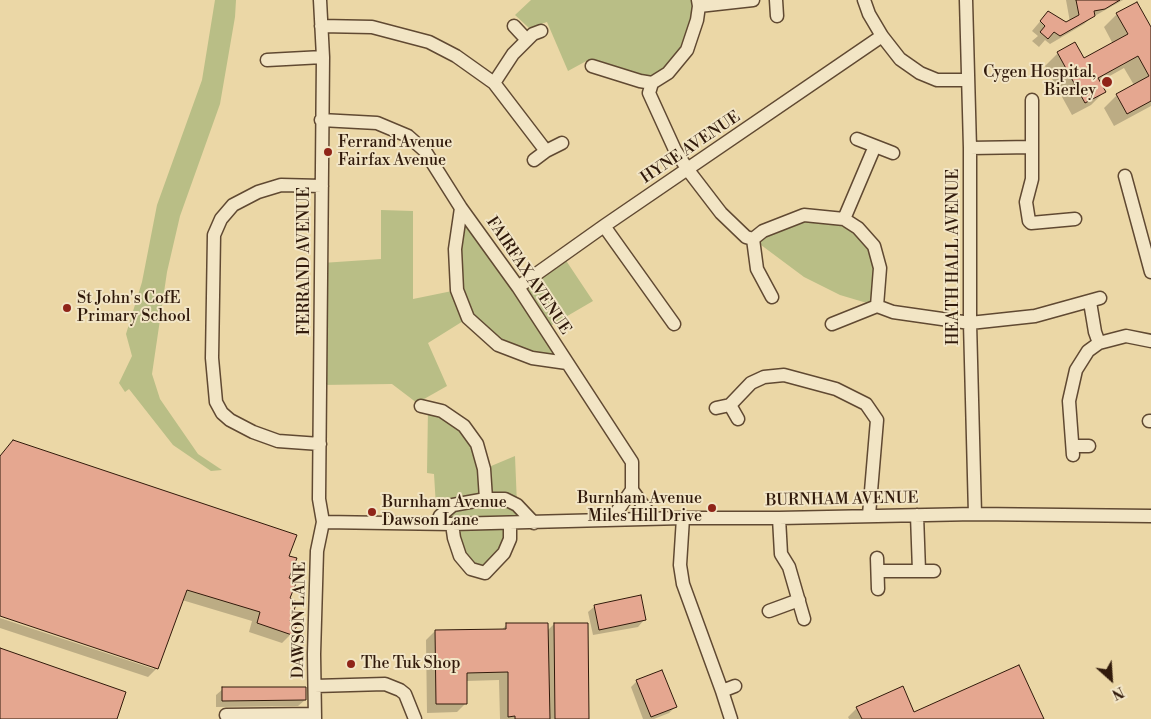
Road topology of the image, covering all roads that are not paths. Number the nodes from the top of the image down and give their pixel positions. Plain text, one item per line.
1 (320, 0) edge
2 (753, 0) edge
3 (776, 0) edge
4 (864, 0) edge
5 (966, 0) edge
6 (698, 3) edge
7 (777, 16) dead end
8 (321, 26) junction
9 (514, 26) dead end
10 (541, 31) dead end
11 (882, 36) junction
12 (527, 40) junction
13 (323, 57) junction
14 (267, 60) dead end
15 (592, 66) dead end
16 (968, 80) junction
17 (494, 83) junction
18 (652, 83) junction
19 (1032, 100) dead end
20 (321, 120) junction
21 (857, 139) dead end
22 (562, 143) dead end
23 (875, 146) junction
24 (1032, 147) junction
25 (970, 148) junction
26 (546, 151) junction
27 (893, 153) dead end
28 (534, 160) dead end
29 (688, 170) junction
30 (1125, 176) dead end
31 (322, 186) junction
32 (462, 208) junction
33 (844, 219) junction
34 (1074, 219) dead end
35 (604, 226) junction
36 (753, 239) junction
37 (1151, 272) edge
38 (518, 287) junction
39 (772, 297) dead end
40 (877, 306) junction
41 (970, 323) junction
42 (674, 324) dead end
43 (832, 324) dead end
44 (1151, 341) edge
45 (1099, 343) junction
46 (567, 363) junction
47 (730, 405) junction
48 (421, 406) dead end
49 (716, 408) dead end
50 (738, 419) dead end
51 (320, 444) junction
52 (1089, 446) dead end
53 (632, 490) junction
54 (486, 499) junction
55 (917, 514) junction
56 (976, 514) junction
57 (869, 515) junction
58 (1151, 516) edge
59 (683, 518) junction
60 (779, 518) junction
61 (653, 519) junction
62 (611, 520) junction
63 (323, 522) junction
64 (437, 523) junction
65 (534, 523) junction
66 (452, 524) junction
67 (510, 524) junction
68 (919, 571) junction
69 (934, 571) dead end
70 (878, 589) dead end
71 (799, 600) junction
72 (769, 611) dead end
73 (804, 620) dead end
74 (315, 686) junction
75 (735, 686) dead end
76 (722, 691) junction
77 (226, 715) dead end
78 (315, 716) edge
79 (415, 719) edge
80 (731, 719) edge

1 - 8 street, FERRAND AVENUE
2 - 6 street
3 - 7 street
4 - 11 street
5 - 16 street, HEATH HALL AVENUE
6 - 18 street
8 - 13 street, FERRAND AVENUE
8 - 17 street
9 - 12 street
10 - 12 street
11 - 16 street
11 - 29 street, HYNE AVENUE
12 - 17 street
13 - 14 street
13 - 20 street, FERRAND AVENUE
15 - 18 street
16 - 25 street, HEATH HALL AVENUE
17 - 26 street
18 - 29 street
19 - 24 street
20 - 31 street, FERRAND AVENUE
20 - 32 street, FAIRFAX AVENUE
21 - 23 street
22 - 26 street
23 - 27 street
23 - 33 street
24 - 25 street
24 - 34 street
25 - 41 street, HEATH HALL AVENUE
26 - 28 street
29 - 35 street, HYNE AVENUE
29 - 36 street
30 - 37 street
31 - 51 street, FERRAND AVENUE
31 - 51 street
32 - 38 street, FAIRFAX AVENUE
32 - 46 street, FAIRFAX AVENUE
33 - 36 street
33 - 40 street
35 - 38 street, HYNE AVENUE
35 - 42 street
36 - 39 street
38 - 46 street, FAIRFAX AVENUE
40 - 41 street
40 - 43 street
41 - 45 street
41 - 56 street, HEATH HALL AVENUE
44 - 45 street
45 - 52 street
46 - 53 street, FAIRFAX AVENUE
47 - 49 street
47 - 50 street
47 - 57 street
48 - 54 street
51 - 63 street, FERRAND AVENUE
53 - 61 street
53 - 62 street
54 - 64 street
54 - 65 street
55 - 56 street, BURNHAM AVENUE
55 - 57 street, BURNHAM AVENUE
55 - 68 street
56 - 58 street, BURNHAM AVENUE
57 - 60 street, BURNHAM AVENUE
59 - 60 street, BURNHAM AVENUE
59 - 61 street, BURNHAM AVENUE
59 - 76 street
60 - 71 street
61 - 62 street, BURNHAM AVENUE
62 - 65 street, BURNHAM AVENUE
63 - 64 street, BURNHAM AVENUE
63 - 74 street, DAWSON LANE
64 - 66 street, BURNHAM AVENUE
65 - 67 street, BURNHAM AVENUE
66 - 67 street, BURNHAM AVENUE
66 - 67 street
68 - 69 street
68 - 70 street
71 - 72 street
71 - 73 street
74 - 78 street, DAWSON LANE
74 - 79 street
75 - 76 street
76 - 80 street
77 - 78 street

